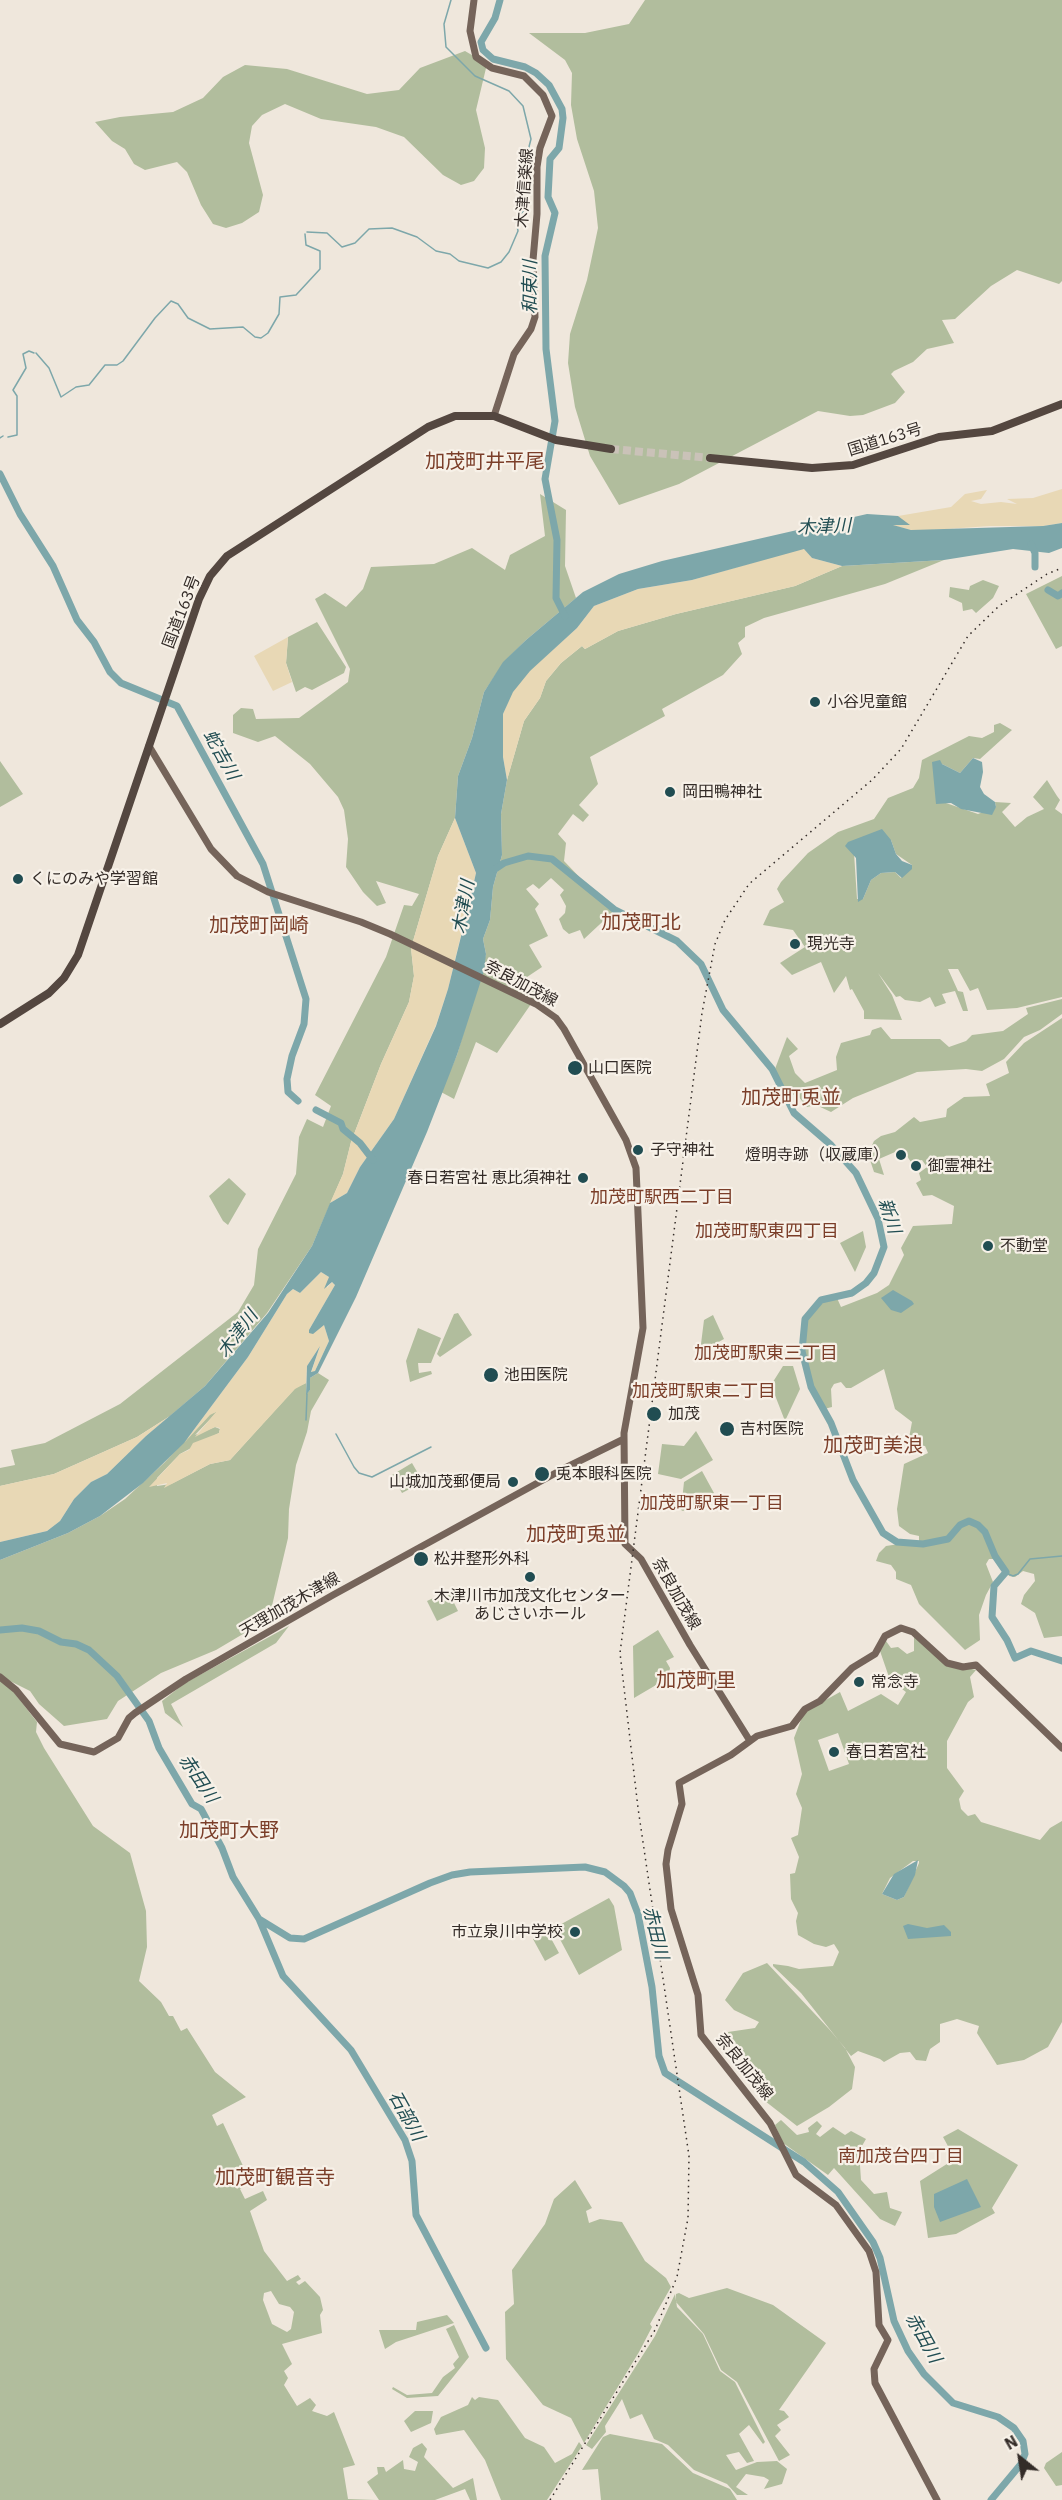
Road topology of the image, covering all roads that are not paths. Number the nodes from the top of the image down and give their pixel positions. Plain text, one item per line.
1 (474, 0) edge
2 (1062, 404) edge
3 (494, 416) junction
4 (611, 449) tunnel mouth
5 (710, 458) tunnel mouth
6 (149, 746) junction
7 (0, 1024) edge
8 (624, 1439) junction
9 (0, 1677) edge
10 (750, 1741) junction
11 (1062, 1748) edge
12 (937, 2500) edge

1 - 3 main road, 木津信楽線
2 - 5 highway, 国道163号
3 - 4 highway, 国道163号
3 - 6 highway, 国道163号
6 - 7 highway, 国道163号
6 - 8 main road, 奈良加茂線
8 - 9 main road, 天理加茂木津線
8 - 10 main road, 奈良加茂線
10 - 11 main road
10 - 12 main road, 奈良加茂線

